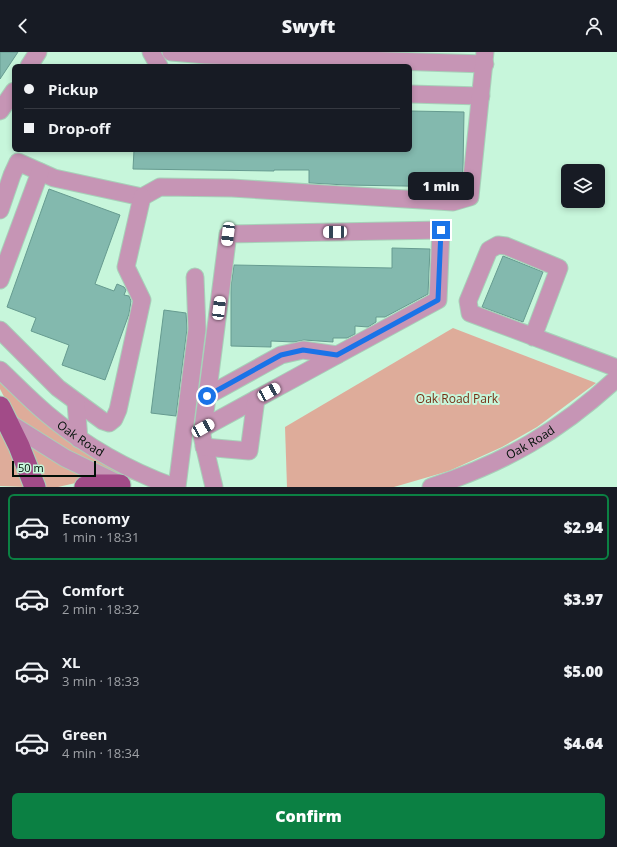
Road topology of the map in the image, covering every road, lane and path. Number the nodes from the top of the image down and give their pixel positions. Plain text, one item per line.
1 (38, 52) edge
2 (151, 52) edge
3 (171, 52) edge
4 (206, 53) edge
5 (485, 58) edge
6 (30, 64) edge
7 (158, 64) edge
8 (12, 94) edge
9 (412, 94) edge
10 (481, 96) junction
11 (0, 112) edge
12 (40, 172) junction
13 (142, 197) junction
14 (0, 210) edge
15 (195, 276) dead end
16 (0, 280) edge
17 (0, 330) edge
18 (533, 337) junction
19 (337, 355) junction
20 (617, 368) edge
21 (0, 370) edge
22 (617, 378) edge
23 (207, 396) junction
24 (256, 399) junction
25 (76, 403) junction
26 (3, 415) edge
27 (203, 428) junction
28 (79, 439) junction
29 (204, 447) junction
30 (123, 486) edge
31 (34, 487) edge
32 (85, 487) edge
33 (174, 487) edge
34 (177, 487) edge
35 (214, 487) edge
36 (431, 487) edge

1 - 6 street
2 - 7 street
3 - 4 street
4 - 5 street
5 - 10 street
8 - 11 street
9 - 10 street
10 - 13 street
12 - 13 street
12 - 14 street
12 - 16 street
13 - 25 street
15 - 34 street
17 - 25 street
18 - 18 street
18 - 20 street
19 - 23 street
19 - 23 street
19 - 24 street
21 - 28 street, Oak Road
22 - 36 street, Oak Road
23 - 27 street
24 - 27 street
24 - 29 street
25 - 28 street
26 - 30 street, Oak Road
26 - 31 main road
27 - 29 street
28 - 33 street, Oak Road
29 - 35 street
30 - 32 main road

